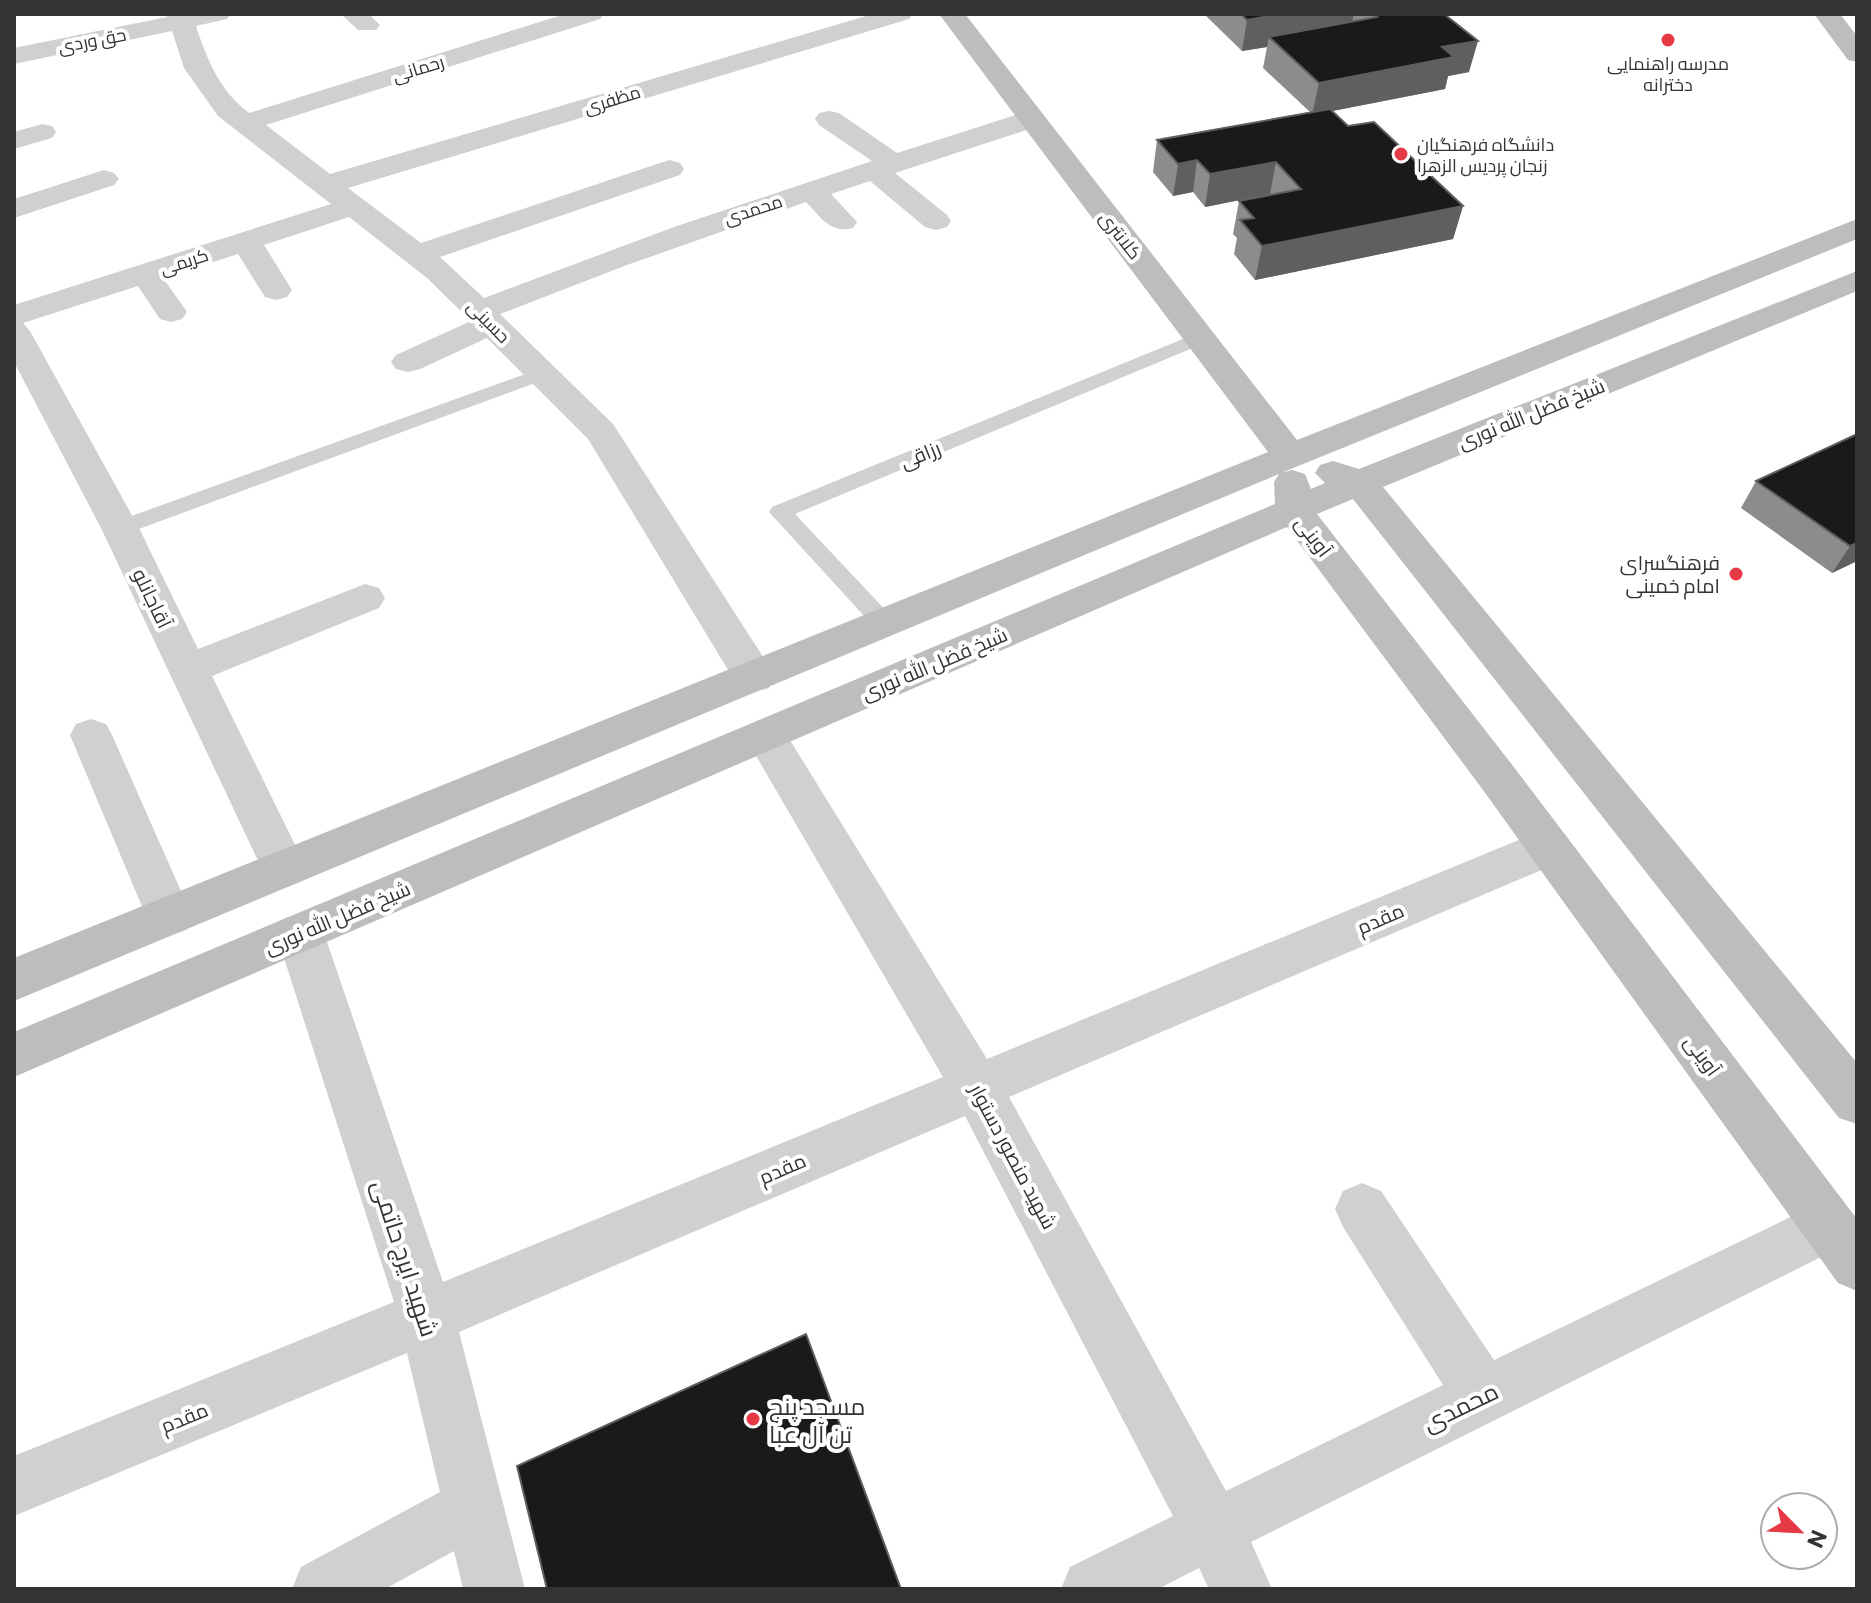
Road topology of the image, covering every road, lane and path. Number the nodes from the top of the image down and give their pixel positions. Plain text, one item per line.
1 (218, 14) edge
2 (591, 14) edge
3 (900, 14) edge
4 (952, 14) edge
5 (1827, 14) edge
6 (180, 18) edge
7 (1857, 54) edge
8 (14, 56) edge
9 (829, 119) dead end
10 (1032, 119) junction
11 (245, 123) junction
12 (42, 132) dead end
13 (14, 141) edge
14 (883, 166) junction
15 (670, 169) dead end
16 (104, 179) dead end
17 (326, 185) junction
18 (811, 190) junction
19 (354, 206) junction
20 (14, 209) edge
21 (936, 221) dead end
22 (842, 222) dead end
23 (1857, 228) edge
24 (246, 241) junction
25 (416, 255) junction
26 (145, 274) junction
27 (1857, 280) edge
28 (276, 290) dead end
29 (171, 312) dead end
30 (14, 316) edge
31 (485, 318) junction
32 (14, 331) edge
33 (1200, 338) junction
34 (408, 362) dead end
35 (542, 374) junction
36 (1290, 456) junction
37 (1359, 482) junction
38 (1294, 510) junction
39 (120, 528) junction
40 (365, 598) dead end
41 (884, 623) junction
42 (187, 670) junction
43 (754, 677) junction
44 (91, 735) dead end
45 (765, 735) junction
46 (1549, 847) junction
47 (284, 869) junction
48 (169, 916) junction
49 (300, 933) junction
50 (14, 980) edge
51 (14, 1055) edge
52 (976, 1086) junction
53 (1857, 1101) edge
54 (1362, 1209) dead end
55 (1843, 1244) edge
56 (427, 1317) junction
57 (1483, 1395) junction
58 (14, 1486) edge
59 (473, 1507) junction
60 (1213, 1529) junction
61 (323, 1589) edge
62 (494, 1589) edge
63 (1092, 1589) edge
64 (1241, 1589) edge

1 - 6 street, حق وردی
2 - 11 street, رحمانی
3 - 17 street, مظفری
4 - 10 main road, کلانتری
5 - 7 main road
6 - 8 street, حق وردی
6 - 11 street, حسینی
9 - 14 street
10 - 14 street, محمدی
10 - 33 main road, کلانتری
11 - 17 street, حسینی
12 - 13 street
14 - 18 street, محمدی
14 - 21 street
15 - 25 street
16 - 20 street
17 - 19 street, حسینی
18 - 22 street
18 - 31 street, محمدی
19 - 24 street, کریمی
19 - 25 street, حسینی
23 - 36 main road
24 - 26 street, کریمی
24 - 28 street
25 - 31 street, حسینی
26 - 29 street
26 - 30 street, کریمی
27 - 37 main road, شیخ فضل الله نوری
31 - 34 street, محمدی
31 - 35 street, حسینی
32 - 39 street, آقاجانلو
33 - 36 main road, کلانتری
33 - 41 lane, رزاقی
35 - 39 lane
35 - 43 street, حسینی
36 - 37 main road
36 - 38 main road, آوینی
36 - 41 main road
37 - 38 main road, شیخ فضل الله نوری
37 - 53 main road
38 - 45 main road, شیخ فضل الله نوری
38 - 46 main road, آوینی
39 - 42 street, آقاجانلو
40 - 42 street
41 - 43 main road
42 - 47 street, آقاجانلو
43 - 47 main road
44 - 48 street
45 - 49 main road, شیخ فضل الله نوری
45 - 52 street, شهید منصور دستوار
46 - 52 street, مقدم
46 - 55 main road, آوینی
47 - 48 main road
48 - 50 main road
49 - 51 main road, شیخ فضل الله نوری
49 - 56 street, شهید ایرج حاتمی
52 - 56 street, مقدم
52 - 60 street, شهید منصور دستوار
54 - 57 street
55 - 57 street, محمدی
56 - 58 street, مقدم
56 - 59 street, شهید ایرج حاتمی
57 - 60 street, محمدی
59 - 61 street
59 - 62 street, شهید ایرج حاتمی
60 - 63 street, محمدی
60 - 64 street, شهید منصور دستوار

